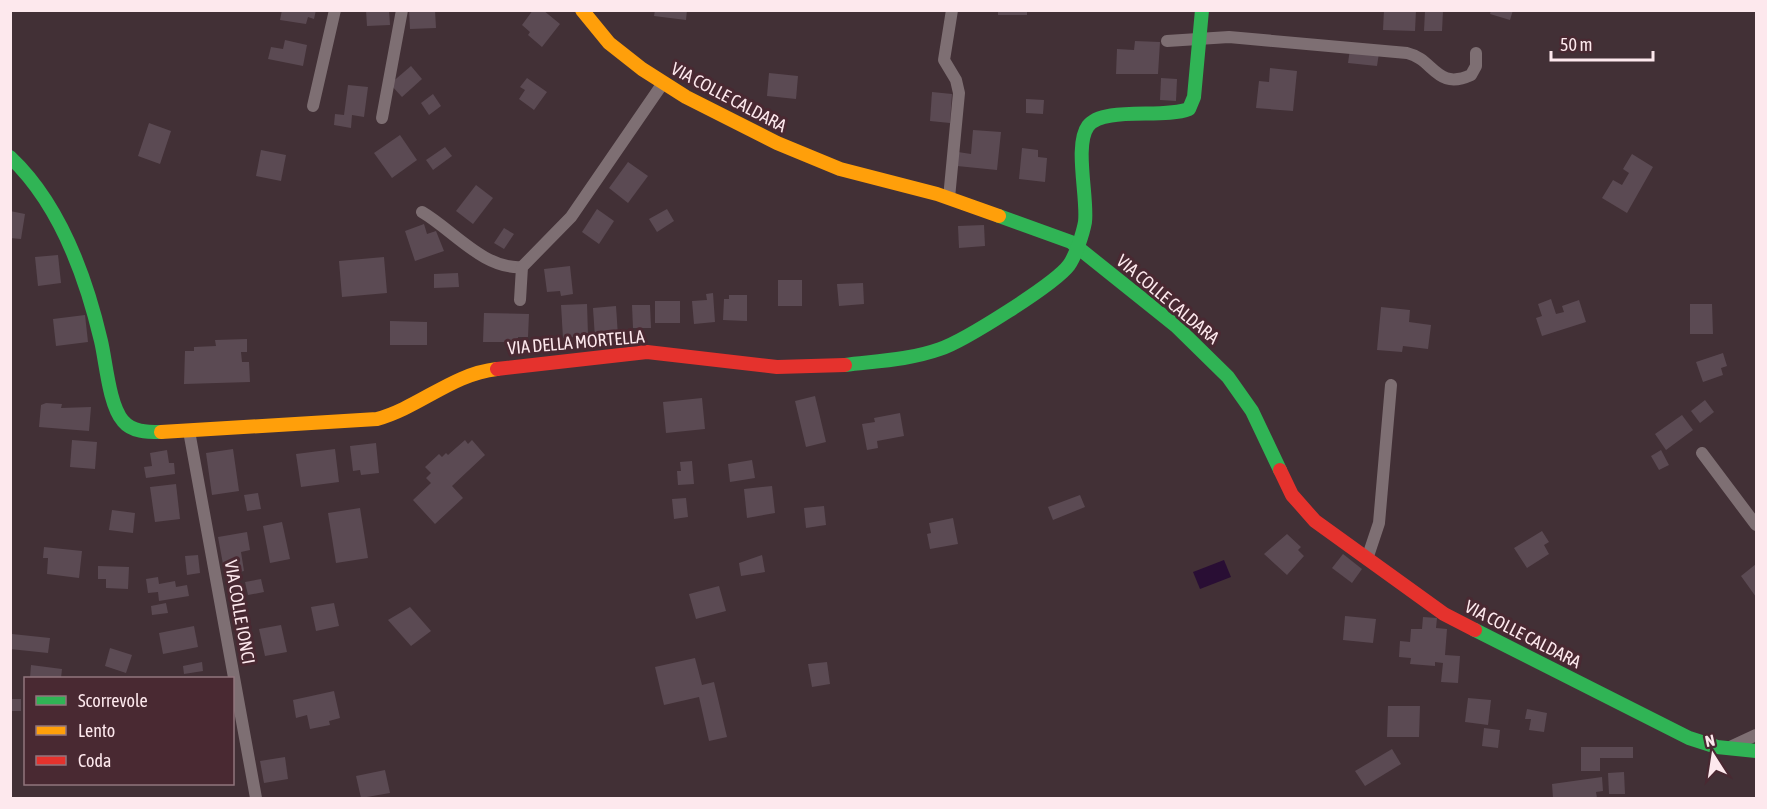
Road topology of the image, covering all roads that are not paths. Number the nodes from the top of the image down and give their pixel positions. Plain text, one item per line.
1 (335, 10) edge
2 (402, 10) edge
3 (582, 10) edge
4 (952, 10) edge
5 (1202, 10) edge
6 (1200, 37) junction
7 (1167, 41) dead end
8 (1476, 53) dead end
9 (663, 83) junction
10 (313, 106) dead end
11 (382, 118) dead end
12 (10, 157) edge
13 (949, 198) junction
14 (422, 212) dead end
15 (1078, 247) junction
16 (522, 267) junction
17 (520, 300) dead end
18 (1391, 385) dead end
19 (189, 431) junction
20 (1702, 453) dead end
21 (1756, 525) edge
22 (1367, 559) junction
23 (234, 677) edge
24 (234, 677) edge
25 (1756, 735) edge
26 (1727, 749) junction
27 (1756, 751) edge
28 (256, 798) edge

1 - 10 street
2 - 11 street
3 - 9 street, VIA COLLE CALDARA
4 - 13 street
5 - 6 street, VIA DELLA MORTELLA
6 - 7 street
6 - 8 street
6 - 15 street, VIA DELLA MORTELLA
9 - 13 street, VIA COLLE CALDARA
9 - 16 street
12 - 19 street, VIA DELLA MORTELLA
13 - 15 street, VIA COLLE CALDARA
14 - 16 street
15 - 19 street, VIA DELLA MORTELLA
15 - 22 street, VIA COLLE CALDARA
16 - 17 street
18 - 22 street
19 - 24 street, VIA COLLE IONCI
20 - 21 street
22 - 26 street, VIA COLLE CALDARA
23 - 28 street, VIA COLLE IONCI
25 - 26 street
26 - 27 street, VIA COLLE CALDARA

